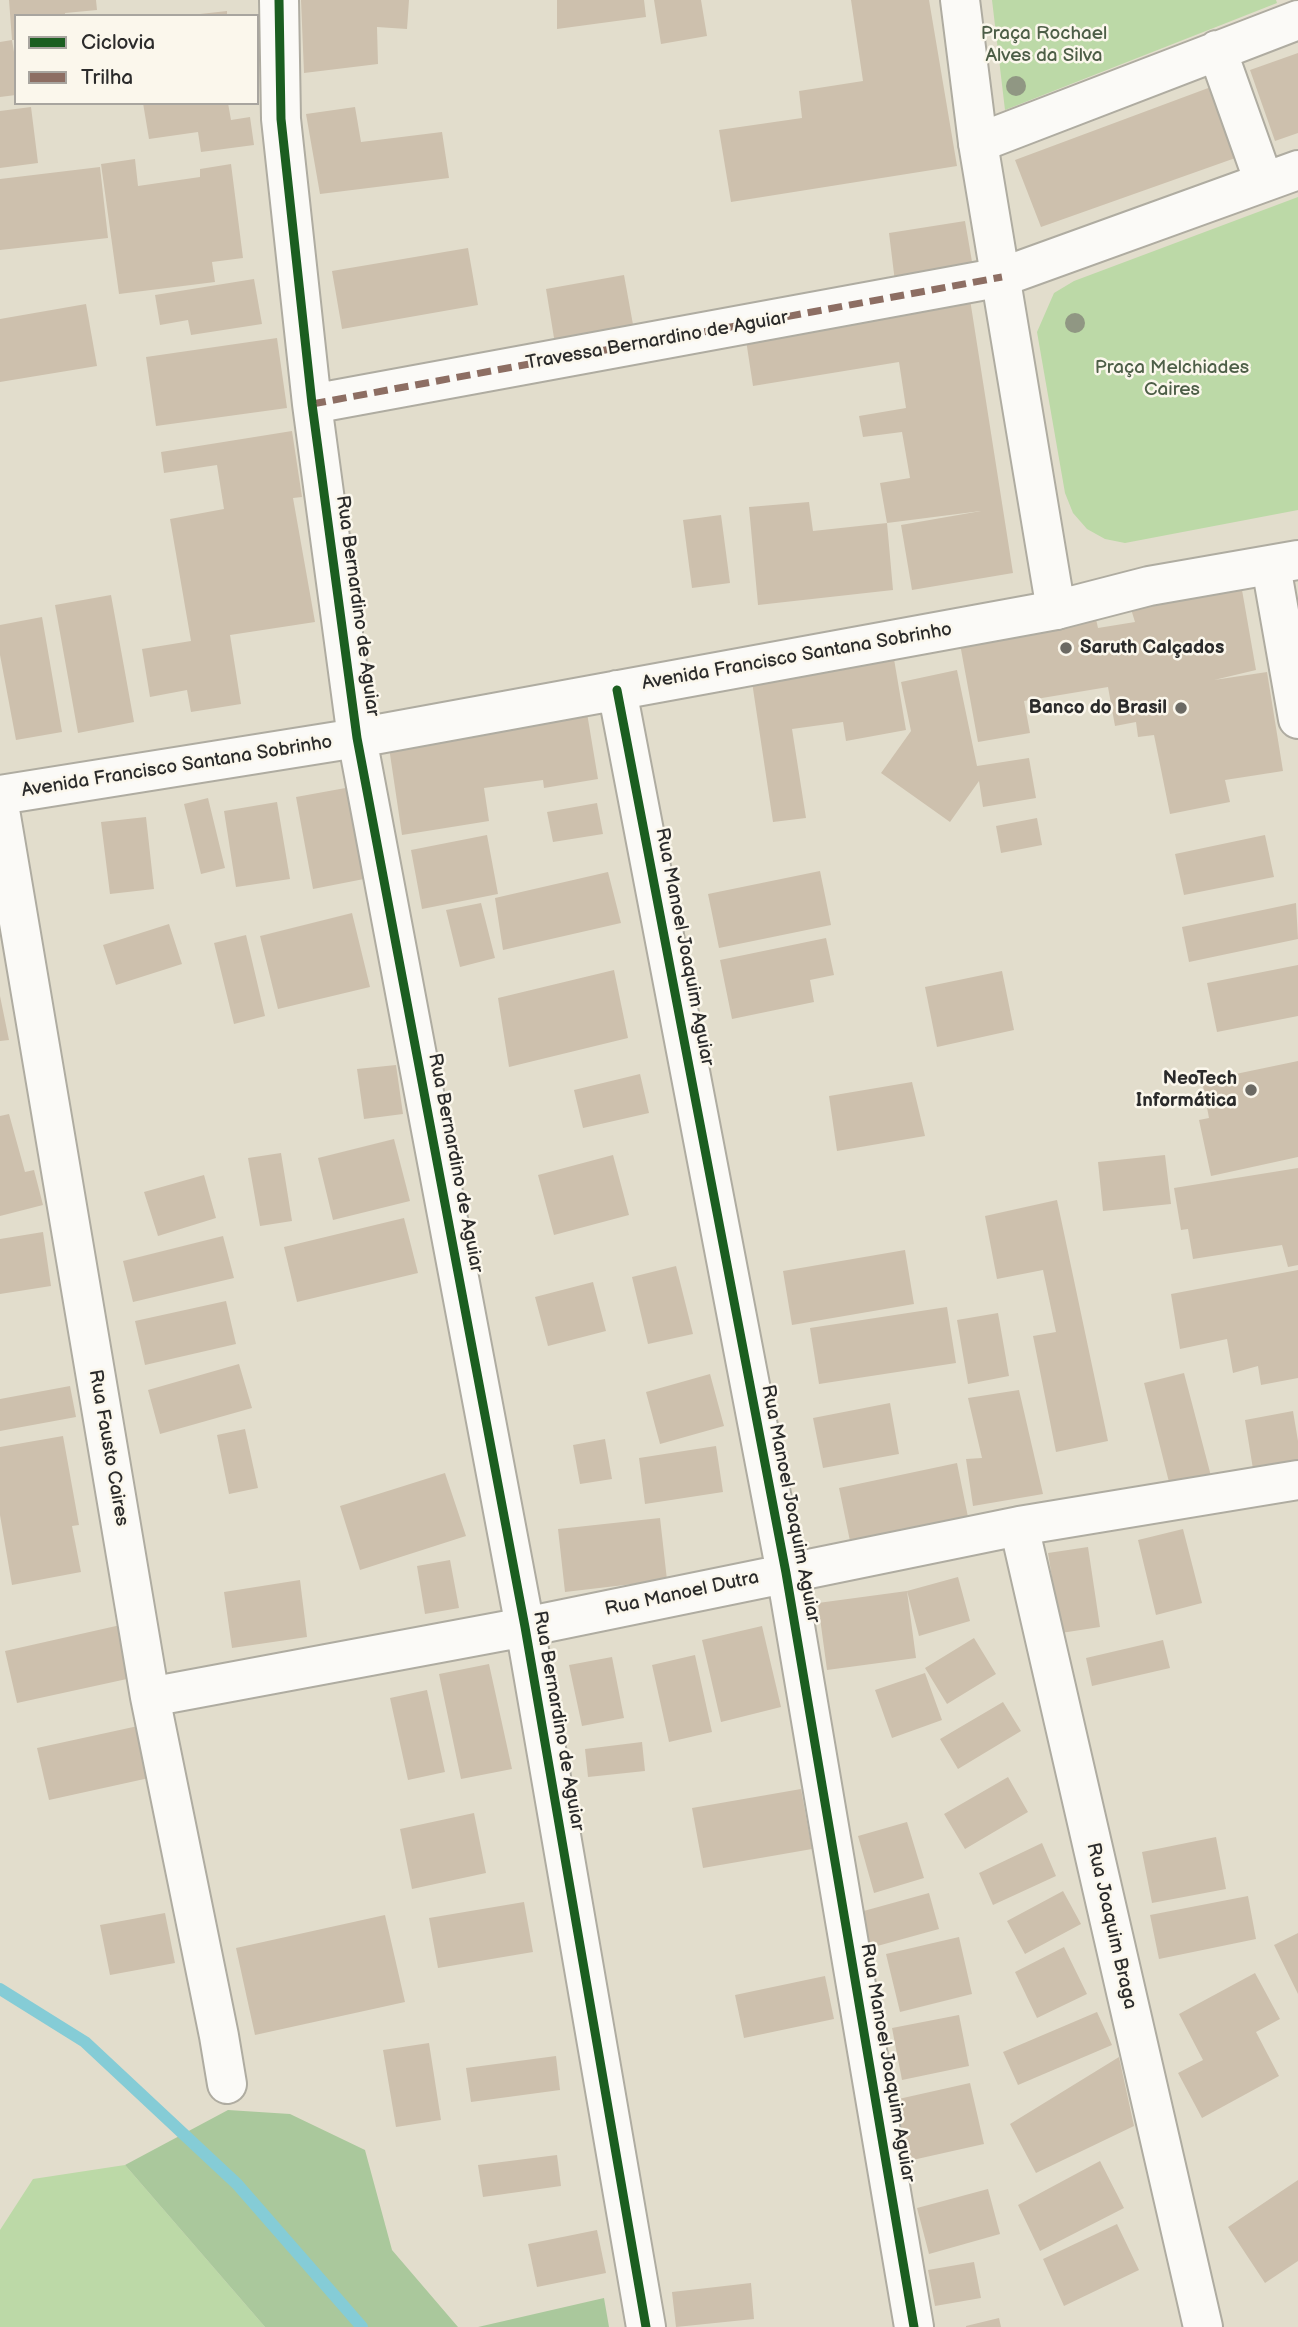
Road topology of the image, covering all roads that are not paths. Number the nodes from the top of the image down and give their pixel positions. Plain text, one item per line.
1 (279, 0) edge
2 (960, 0) edge
3 (1298, 20) edge
4 (1217, 50) junction
5 (978, 143) junction
6 (1281, 176) edge
7 (1002, 277) junction
8 (313, 404) junction
9 (1285, 563) edge
10 (1056, 610) junction
11 (617, 690) junction
12 (1298, 719) edge
13 (357, 738) junction
14 (0, 795) edge
15 (0, 810) edge
16 (1298, 1480) edge
17 (1019, 1526) junction
18 (786, 1573) junction
19 (524, 1627) junction
20 (150, 1697) junction
21 (227, 2084) dead end
22 (646, 2327) edge
23 (914, 2327) edge
24 (1203, 2327) edge

1 - 8 street, Rua Bernardino de Aguiar
2 - 5 street
3 - 4 street
4 - 5 street
4 - 6 street
5 - 7 street
6 - 7 street
7 - 8 street, Travessa Bernardino de Aguiar
7 - 10 street
8 - 13 street, Rua Bernardino de Aguiar
9 - 10 street
9 - 12 street
10 - 11 street, Avenida Francisco Santana Sobrinho
11 - 13 street, Avenida Francisco Santana Sobrinho
11 - 18 street, Rua Manoel Joaquim Aguiar
13 - 14 street, Avenida Francisco Santana Sobrinho
13 - 19 street, Rua Bernardino de Aguiar
15 - 20 street, Rua Fausto Caires
16 - 17 street, Rua Manoel Dutra
17 - 18 street, Rua Manoel Dutra
17 - 24 street, Rua Joaquim Braga
18 - 19 street, Rua Manoel Dutra
18 - 23 street, Rua Manoel Joaquim Aguiar
19 - 20 street, Rua Manoel Dutra
19 - 22 street, Rua Bernardino de Aguiar
20 - 21 street, Rua Fausto Caires

